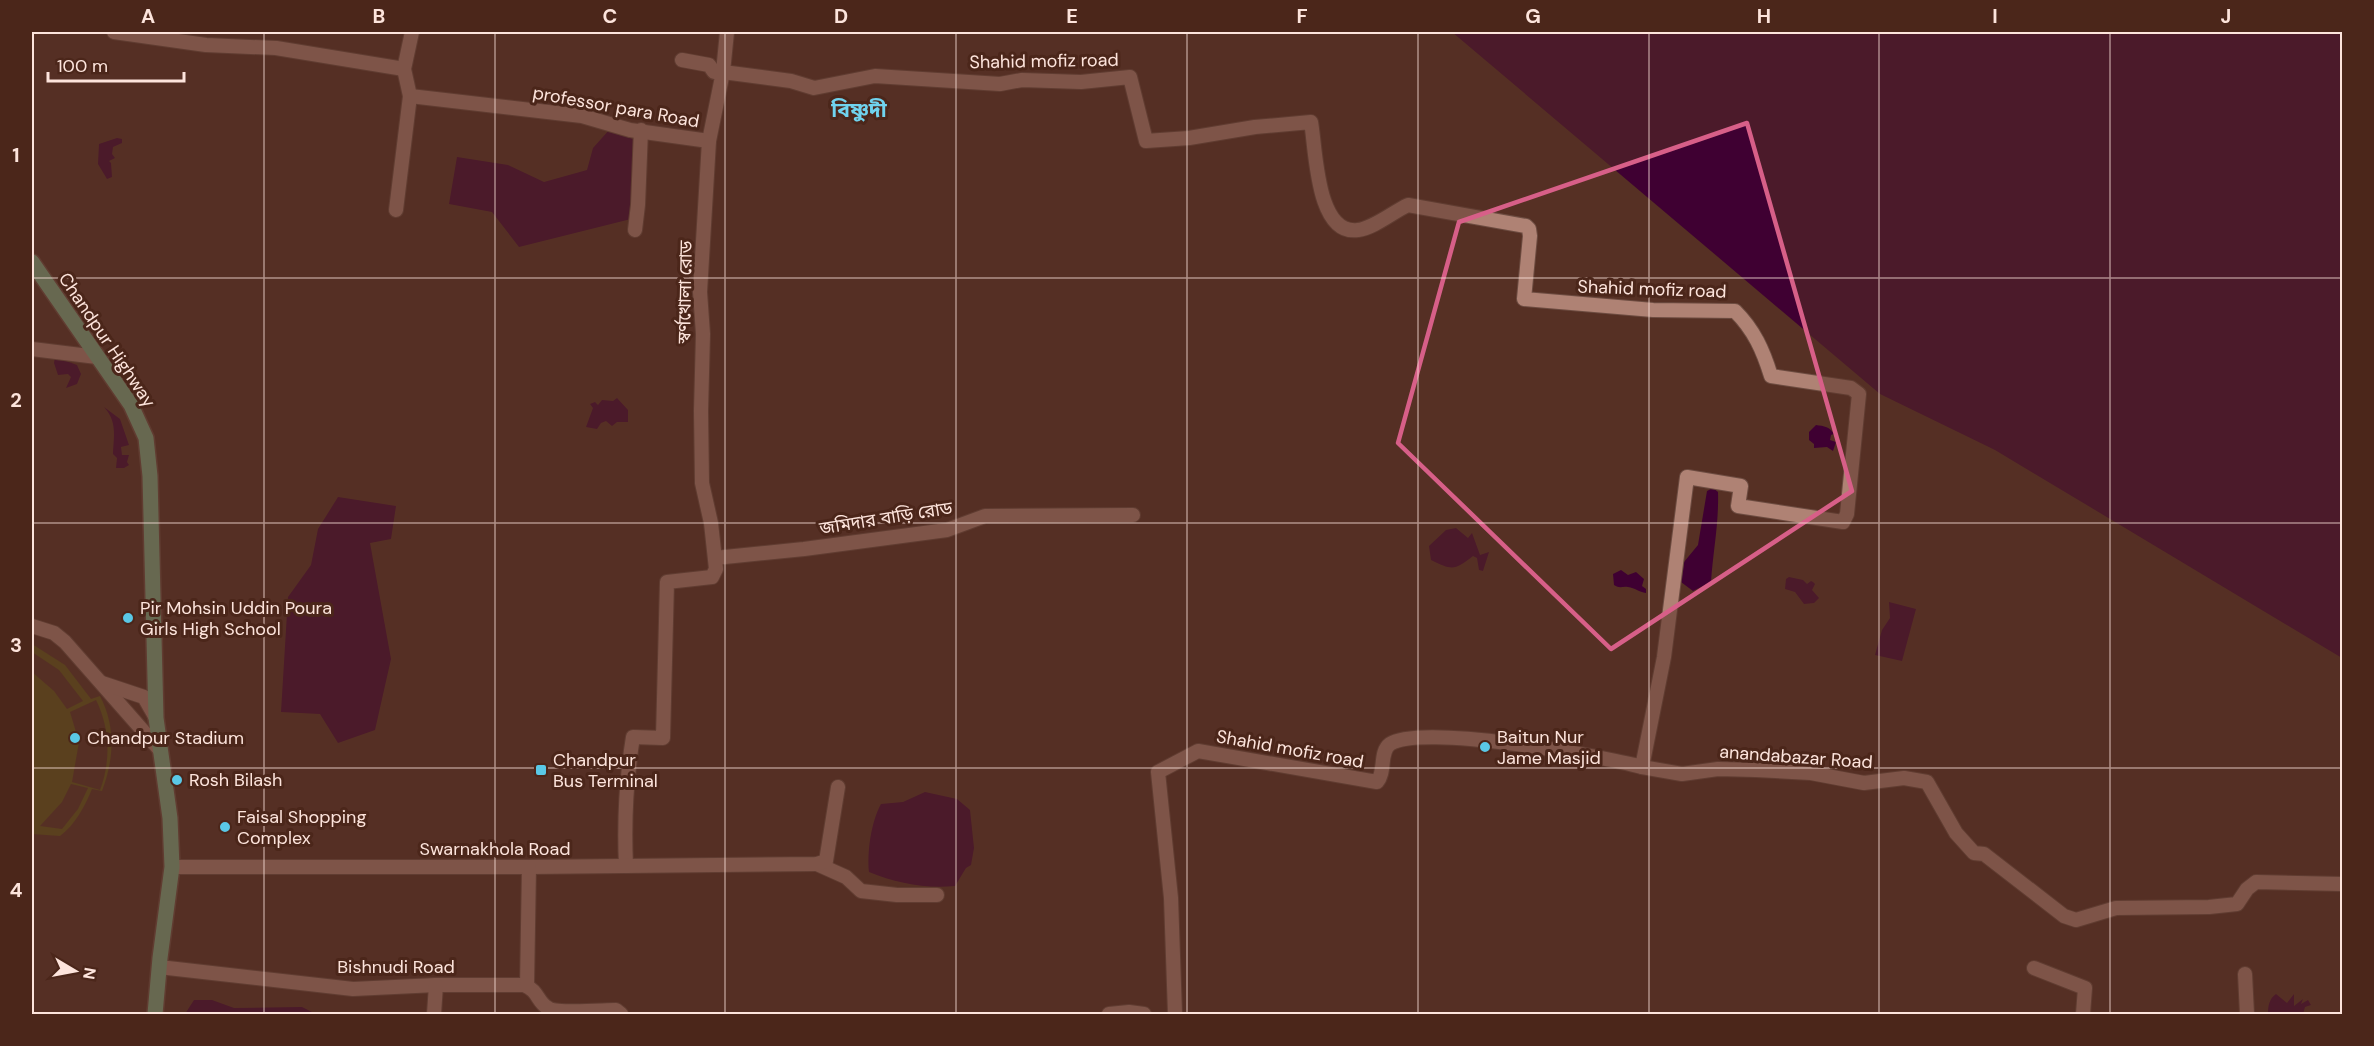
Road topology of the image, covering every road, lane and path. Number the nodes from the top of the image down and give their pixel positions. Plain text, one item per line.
1 (114, 32) edge
2 (412, 32) edge
3 (727, 32) edge
4 (682, 60) dead end
5 (404, 69) junction
6 (723, 72) junction
7 (410, 96) junction
8 (641, 130) junction
9 (709, 141) junction
10 (396, 210) dead end
11 (635, 230) dead end
12 (32, 262) edge
13 (32, 349) edge
14 (98, 357) junction
15 (1133, 515) dead end
16 (715, 558) junction
17 (32, 626) edge
18 (102, 683) junction
19 (156, 718) junction
20 (159, 748) junction
21 (1642, 767) junction
22 (838, 787) dead end
23 (817, 864) junction
24 (626, 866) junction
25 (172, 867) junction
26 (529, 867) junction
27 (2343, 884) edge
28 (937, 895) dead end
29 (159, 967) junction
30 (2034, 968) dead end
31 (2245, 974) dead end
32 (436, 985) junction
33 (527, 986) junction
34 (545, 1011) edge
35 (155, 1014) edge
36 (434, 1014) edge
37 (621, 1014) edge
38 (1108, 1014) edge
39 (1144, 1014) edge
40 (1175, 1014) edge
41 (2083, 1014) edge
42 (2247, 1014) edge

1 - 5 street
2 - 5 street
3 - 6 street, স্বর্ণখোলা রোড
4 - 6 street
5 - 7 street
6 - 9 street, স্বর্ণখোলা রোড
6 - 21 street, Shahid mofiz road
7 - 8 street, professor para Road
7 - 10 street
8 - 9 street, professor para Road
8 - 11 street
9 - 16 street, স্বর্ণখোলা রোড
12 - 14 main road, Chandpur Highway
13 - 14 street
14 - 19 main road, Chandpur Highway
15 - 16 street, জমিদার বাড়ি রোড
16 - 24 street
17 - 18 street
18 - 19 street
18 - 20 street
19 - 20 main road, Chandpur Highway
20 - 25 main road, Chandpur Highway
21 - 27 street, anandabazar Road
21 - 40 street, Shahid mofiz road
22 - 23 street
23 - 24 street, Swarnakhola Road
23 - 28 street
24 - 26 street, Swarnakhola Road
25 - 26 street, Swarnakhola Road
25 - 29 main road, Chandpur Highway
26 - 33 street
29 - 32 street, Bishnudi Road
29 - 35 main road, Chandpur Highway
30 - 41 street
31 - 42 street
32 - 33 street, Bishnudi Road
32 - 36 street
33 - 34 street
34 - 37 street
38 - 39 street

